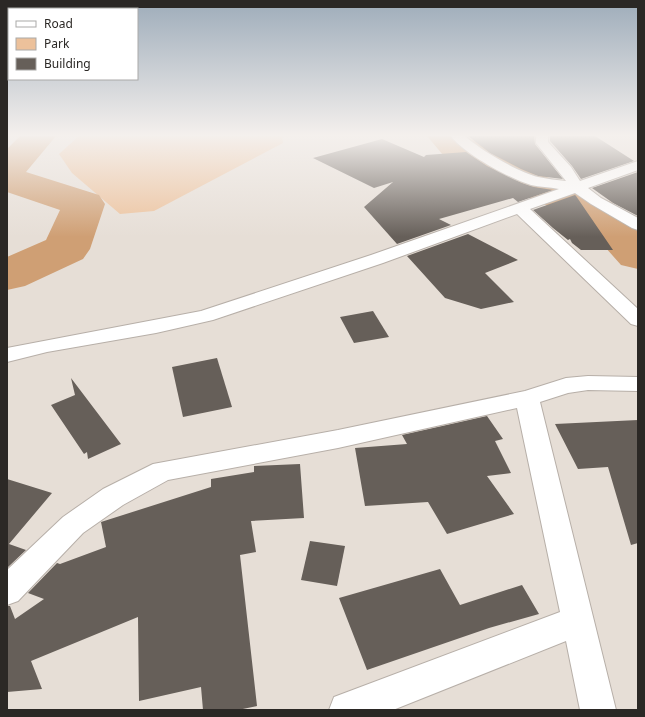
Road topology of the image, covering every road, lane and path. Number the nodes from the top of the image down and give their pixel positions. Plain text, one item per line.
1 (509, 169) edge
2 (566, 169) edge
3 (626, 169) edge
4 (571, 189) junction
5 (519, 207) junction
6 (638, 225) edge
7 (638, 320) edge
8 (7, 355) edge
9 (638, 384) edge
10 (528, 398) junction
11 (7, 591) edge
12 (578, 620) junction
13 (348, 710) edge
14 (598, 710) edge

1 - 4 street
2 - 4 street
3 - 4 street
4 - 5 street
4 - 6 street
5 - 7 street
5 - 8 street
9 - 10 street
10 - 11 street
10 - 12 street
12 - 13 street
12 - 14 street

